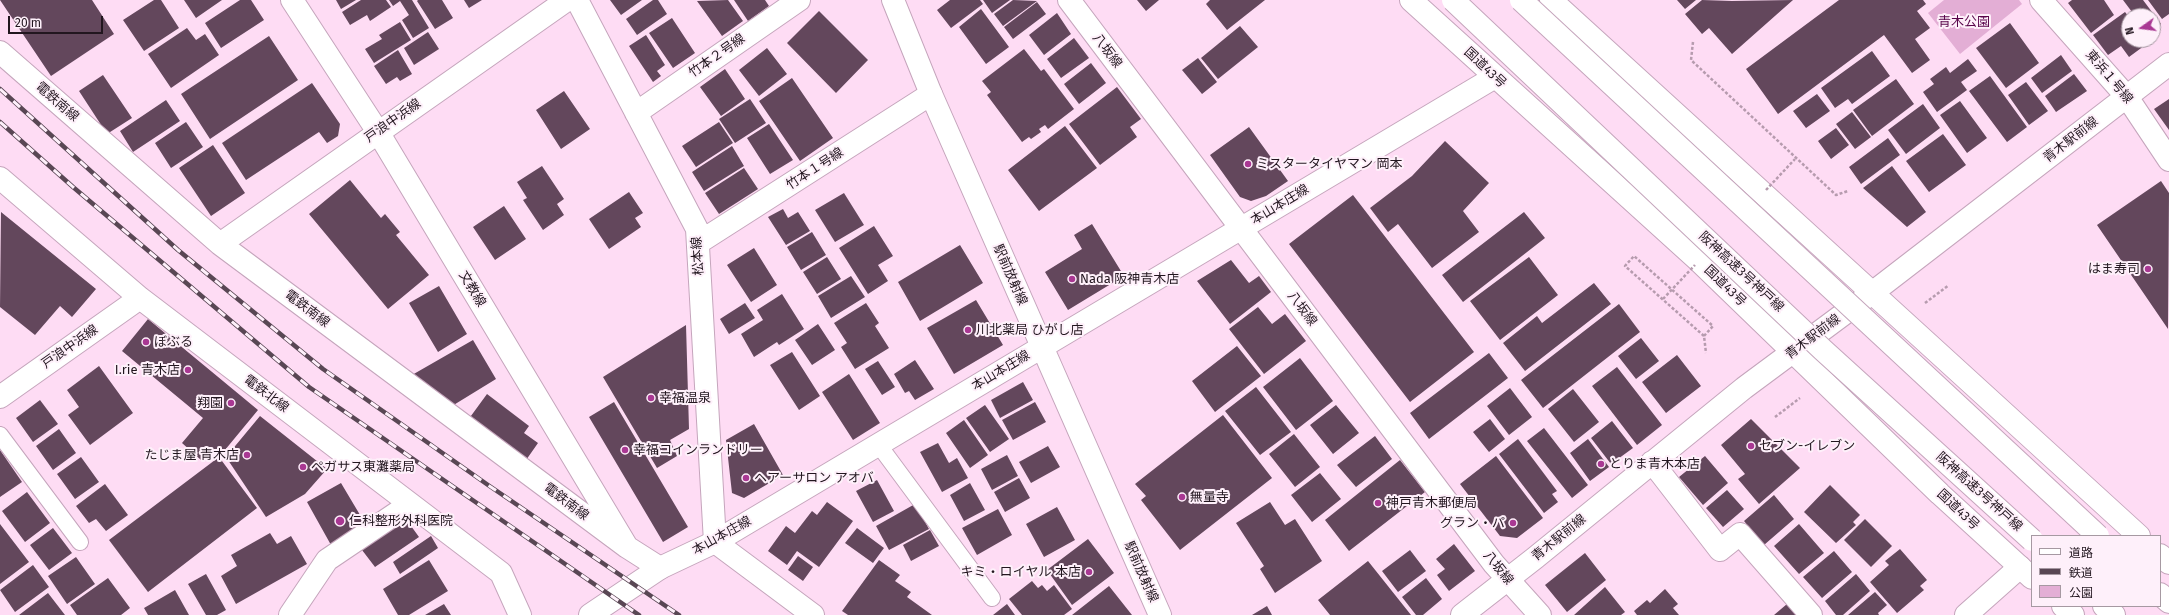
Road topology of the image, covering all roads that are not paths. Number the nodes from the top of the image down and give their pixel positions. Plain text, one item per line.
1 (292, 0) edge
2 (567, 0) edge
3 (577, 0) edge
4 (799, 0) edge
5 (893, 0) edge
6 (1069, 0) edge
7 (1411, 0) edge
8 (1452, 0) edge
9 (1521, 0) edge
10 (2041, 0) edge
11 (1557, 2) edge
12 (0, 52) edge
13 (2169, 64) edge
14 (1495, 77) junction
15 (931, 94) junction
16 (2127, 97) junction
17 (636, 113) junction
18 (378, 132) junction
19 (2169, 160) edge
20 (0, 178) edge
21 (1241, 228) junction
22 (698, 243) junction
23 (220, 244) junction
24 (1872, 293) junction
25 (140, 298) junction
26 (1042, 346) junction
27 (1793, 352) junction
28 (0, 397) edge
29 (0, 435) edge
30 (878, 444) junction
31 (1652, 462) junction
32 (410, 504) junction
33 (2097, 535) edge
34 (2138, 535) edge
35 (2031, 539) edge
36 (80, 542) dead end
37 (714, 542) junction
38 (627, 547) junction
39 (2161, 556) edge
40 (2169, 563) edge
41 (660, 568) junction
42 (2026, 573) edge
43 (1506, 580) junction
44 (2161, 595) edge
45 (992, 598) dead end
46 (2169, 602) edge
47 (2064, 607) edge
48 (2105, 607) edge
49 (290, 615) edge
50 (520, 615) edge
51 (590, 615) edge
52 (813, 615) edge
53 (1160, 615) edge
54 (1462, 615) edge
55 (1540, 615) edge
56 (1811, 615) edge
57 (1966, 615) edge
58 (2073, 615) edge
59 (2114, 615) edge

1 - 18 main road, 文教線
2 - 18 main road, 戸浪中浜線
3 - 17 main road, 松本線
4 - 17 main road, 竹本２号線
5 - 15 main road, 駅前放射線
6 - 21 main road, 八坂線
7 - 14 main road, 国道43号
8 - 35 main road, 阪神高速3号神戸線, bridge
9 - 33 main road, bridge
10 - 16 main road, 東浜１号線
11 - 24 main road
12 - 23 main road, 電鉄南線
13 - 16 main road, 青木駅前線
14 - 21 main road, 本山本庄線
14 - 27 main road, 国道43号
15 - 22 main road, 竹本１号線
15 - 26 main road, 駅前放射線
16 - 19 main road, 東浜１号線
16 - 24 main road, 青木駅前線
17 - 22 main road, 松本線
18 - 23 main road, 戸浪中浜線
18 - 38 main road, 文教線
20 - 25 main road, 電鉄北線
21 - 26 main road, 本山本庄線
21 - 43 main road, 八坂線
22 - 37 main road, 松本線
23 - 38 main road, 電鉄南線
24 - 27 main road, 青木駅前線
24 - 34 main road
25 - 28 main road, 戸浪中浜線
25 - 32 main road, 電鉄北線
26 - 30 main road, 本山本庄線
26 - 53 main road, 駅前放射線
27 - 31 main road, 青木駅前線
27 - 42 main road, 国道43号
29 - 36 lane
30 - 37 main road, 本山本庄線
30 - 45 lane
31 - 43 main road, 青木駅前線
31 - 56 main road
32 - 49 main road
32 - 50 main road, 電鉄北線
37 - 41 main road, 本山本庄線
37 - 52 main road
38 - 41 main road, 文教線
39 - 40 main road
41 - 51 main road, 本山本庄線
42 - 57 main road
43 - 54 main road, 青木駅前線
43 - 55 main road, 八坂線
44 - 46 main road
47 - 58 main road
48 - 59 main road

